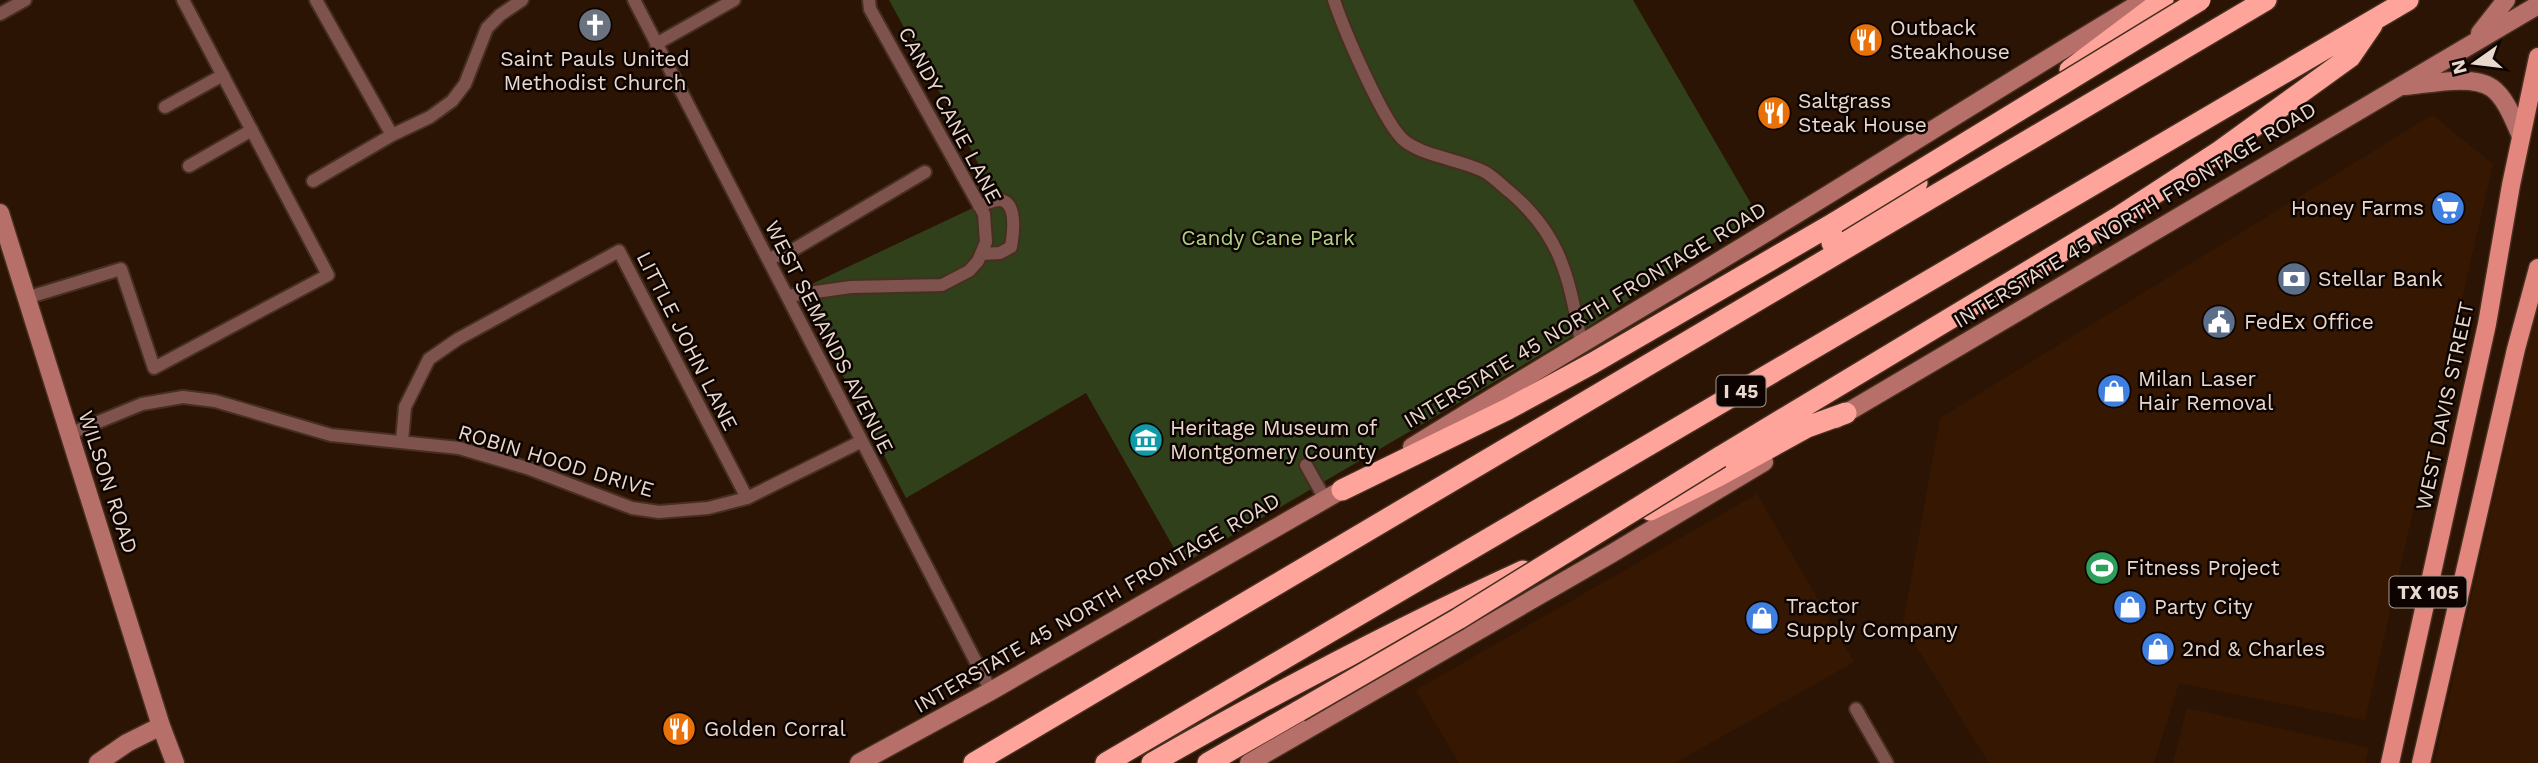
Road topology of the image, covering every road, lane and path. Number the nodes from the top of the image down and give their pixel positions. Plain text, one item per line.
1 (25, 0) edge
2 (183, 0) edge
3 (317, 0) edge
4 (634, 0) edge
5 (734, 0) edge
6 (869, 0) edge
7 (1334, 0) edge
8 (2146, 0) edge
9 (2163, 0) edge
10 (2200, 0) edge
11 (2266, 0) edge
12 (2408, 0) edge
13 (2506, 0) edge
14 (519, 1) edge
15 (2538, 5) edge
16 (0, 14) edge
17 (2376, 19) junction
18 (2474, 41) junction
19 (656, 44) junction
20 (2538, 57) edge
21 (223, 75) junction
22 (2398, 86) junction
23 (165, 107) dead end
24 (252, 130) junction
25 (392, 135) junction
26 (2521, 136) junction
27 (190, 166) dead end
28 (925, 172) dead end
29 (313, 181) dead end
30 (979, 206) junction
31 (0, 213) edge
32 (981, 254) junction
33 (768, 259) junction
34 (2538, 268) edge
35 (787, 296) junction
36 (26, 298) junction
37 (1581, 342) junction
38 (1648, 366) junction
39 (1846, 413) junction
40 (69, 434) junction
41 (402, 441) junction
42 (862, 441) junction
43 (1306, 465) dead end
44 (1333, 495) junction
45 (747, 498) junction
46 (991, 691) junction
47 (1856, 709) dead end
48 (161, 726) junction
49 (98, 763) edge
50 (175, 763) edge
51 (859, 763) edge
52 (974, 763) edge
53 (1106, 763) edge
54 (1152, 763) edge
55 (1208, 763) edge
56 (1249, 763) edge
57 (1887, 763) edge
58 (2390, 763) edge
59 (2421, 763) edge

1 - 16 street
2 - 21 street
3 - 25 street
4 - 19 street, WEST SEMANDS AVENUE
5 - 19 street
6 - 30 street, CANDY CANE LANE
7 - 37 street
8 - 37 main road, INTERSTATE 45 NORTH FRONTAGE ROAD
9 - 38 highway
10 - 44 highway, bridge
11 - 38 highway
12 - 17 highway, I 45
13 - 18 main road
14 - 25 street
15 - 18 main road, INTERSTATE 45 NORTH FRONTAGE ROAD
17 - 53 highway, I 45
17 - 55 highway, bridge
18 - 22 main road, INTERSTATE 45 NORTH FRONTAGE ROAD
19 - 33 street, WEST SEMANDS AVENUE
20 - 26 main road, WEST DAVIS STREET / TX 105
21 - 23 street
21 - 24 street
22 - 26 main road
22 - 39 main road, INTERSTATE 45 NORTH FRONTAGE ROAD
24 - 27 street
24 - 36 street
25 - 29 street
26 - 58 main road, WEST DAVIS STREET / TX 105
28 - 33 street
30 - 32 street, CANDY CANE LANE
30 - 32 street
31 - 36 main road, WILSON ROAD
32 - 35 street
33 - 35 street, WEST SEMANDS AVENUE
34 - 59 main road, TX 105
35 - 42 street, WEST SEMANDS AVENUE
36 - 40 main road, WILSON ROAD
37 - 44 main road, INTERSTATE 45 NORTH FRONTAGE ROAD
38 - 52 highway
39 - 54 highway
39 - 56 main road, INTERSTATE 45 NORTH FRONTAGE ROAD
40 - 41 street, ROBIN HOOD DRIVE
40 - 48 main road, WILSON ROAD
41 - 45 street, ROBIN HOOD DRIVE
41 - 45 street, LITTLE JOHN LANE
42 - 45 street, ROBIN HOOD DRIVE
42 - 46 street, WEST SEMANDS AVENUE
43 - 44 street
44 - 46 main road, INTERSTATE 45 NORTH FRONTAGE ROAD
46 - 51 main road, INTERSTATE 45 NORTH FRONTAGE ROAD
47 - 57 street
48 - 49 main road
48 - 50 main road, WILSON ROAD

